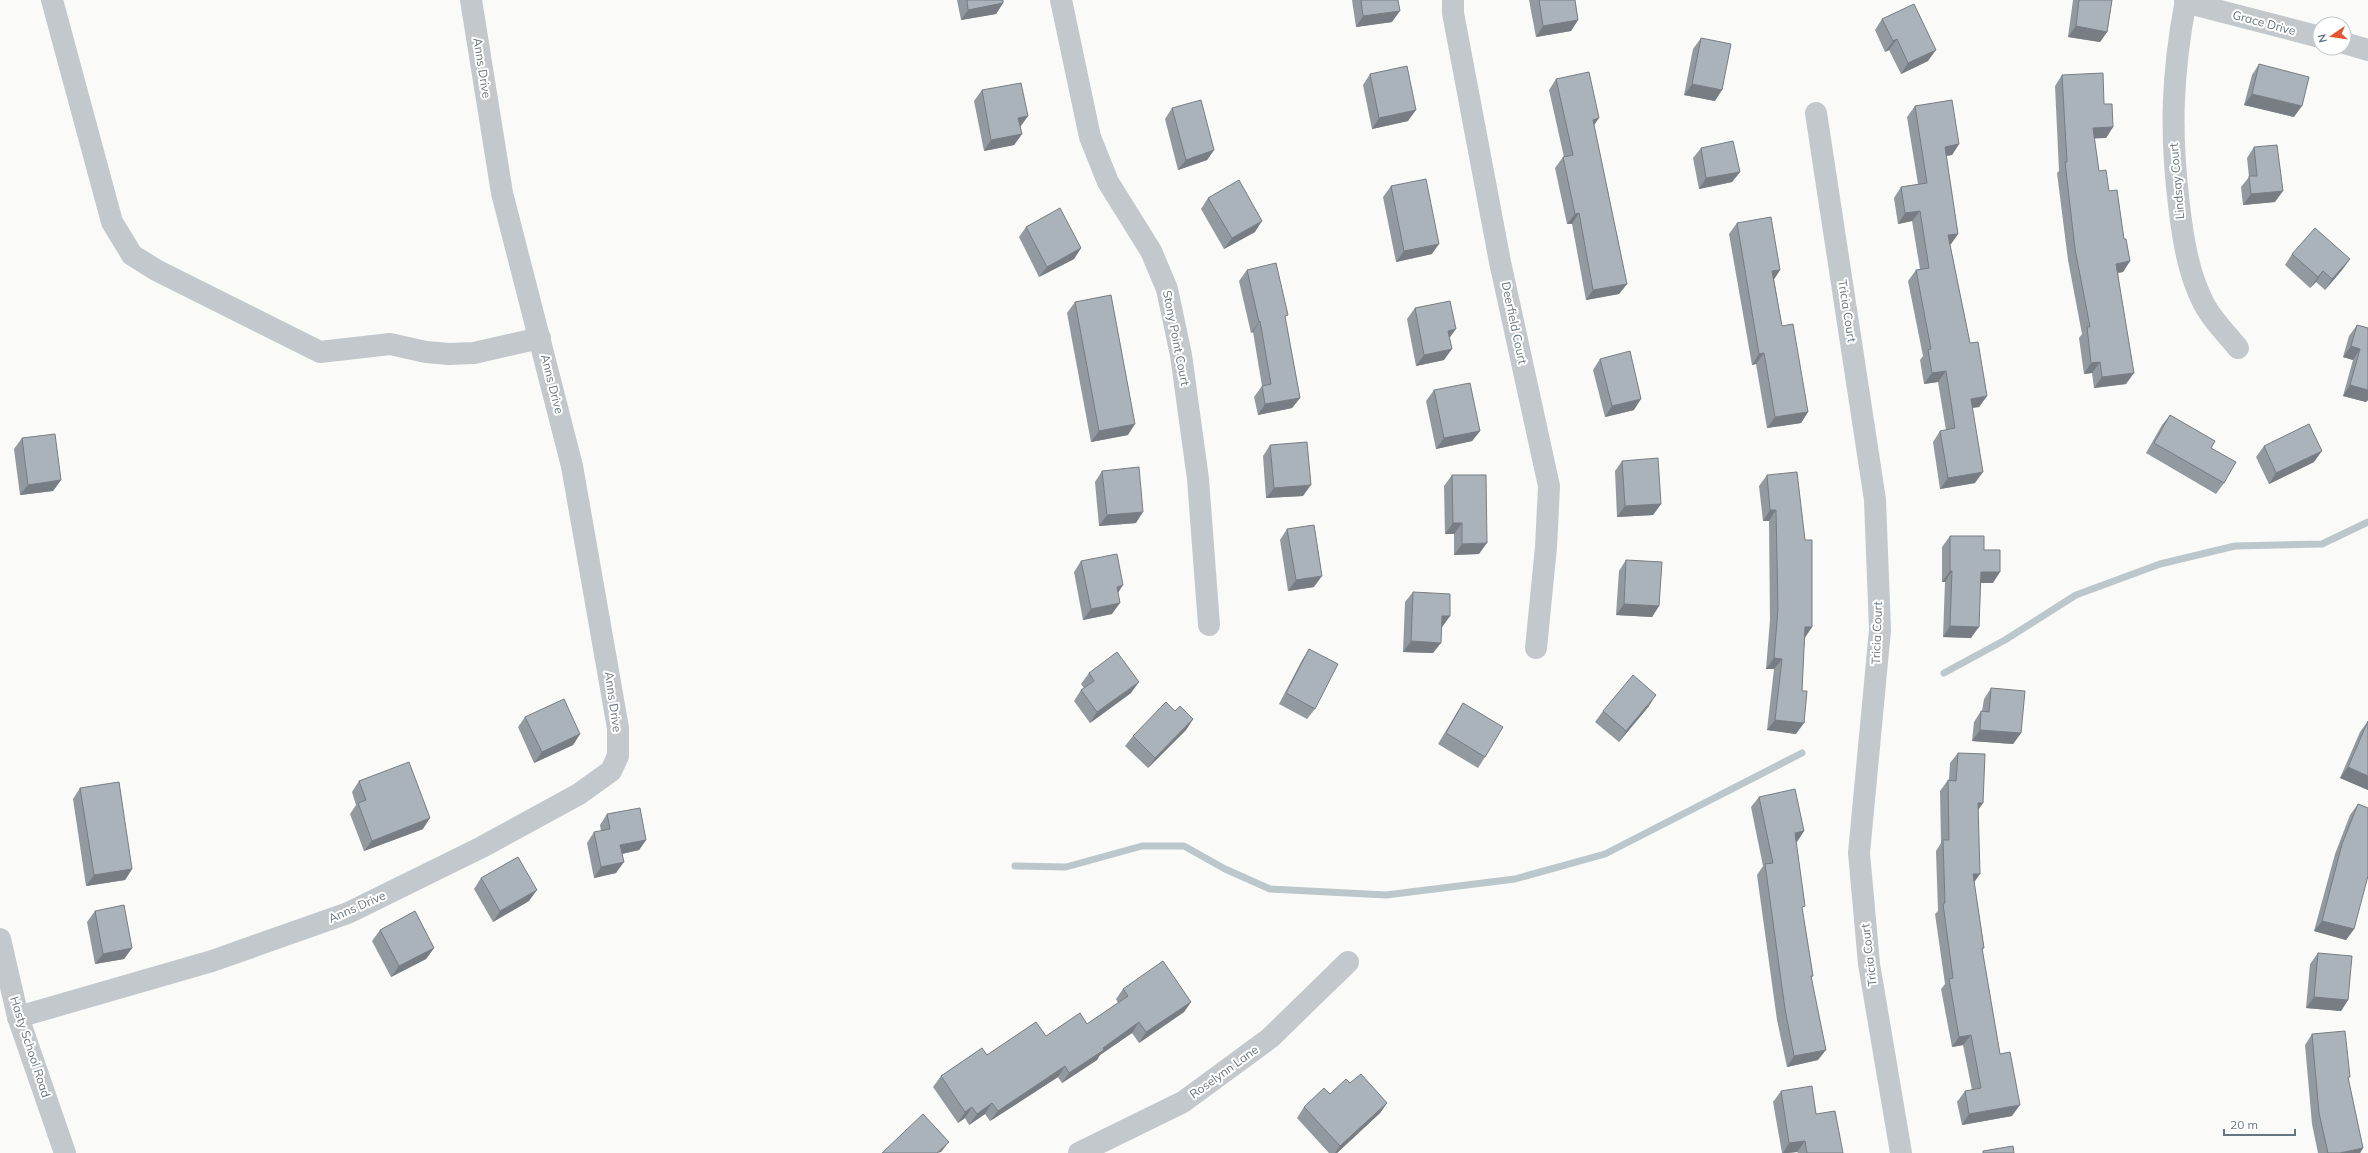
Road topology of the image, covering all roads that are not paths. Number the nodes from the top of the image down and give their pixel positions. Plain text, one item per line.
1 (52, 0) edge
2 (471, 0) edge
3 (1061, 0) edge
4 (1453, 0) edge
5 (2185, 1) edge
6 (2312, 35) edge
7 (2352, 45) edge
8 (2368, 50) edge
9 (1816, 113) dead end
10 (540, 338) junction
11 (2238, 348) dead end
12 (1210, 625) dead end
13 (1536, 648) dead end
14 (0, 939) edge
15 (1348, 962) dead end
16 (18, 1017) junction
17 (65, 1153) edge
18 (1079, 1153) edge
19 (1901, 1153) edge

1 - 10 street
2 - 10 street, Anns Drive
3 - 12 street, Stony Point Court
4 - 13 street, Deerfield Court
5 - 6 street, Grace Drive
5 - 11 street, Lindsay Court
7 - 8 street
9 - 19 street, Tricia Court
10 - 16 street, Anns Drive
14 - 16 street, Hasty School Road
15 - 18 street, Roselynn Lane
16 - 17 street, Hasty School Road

